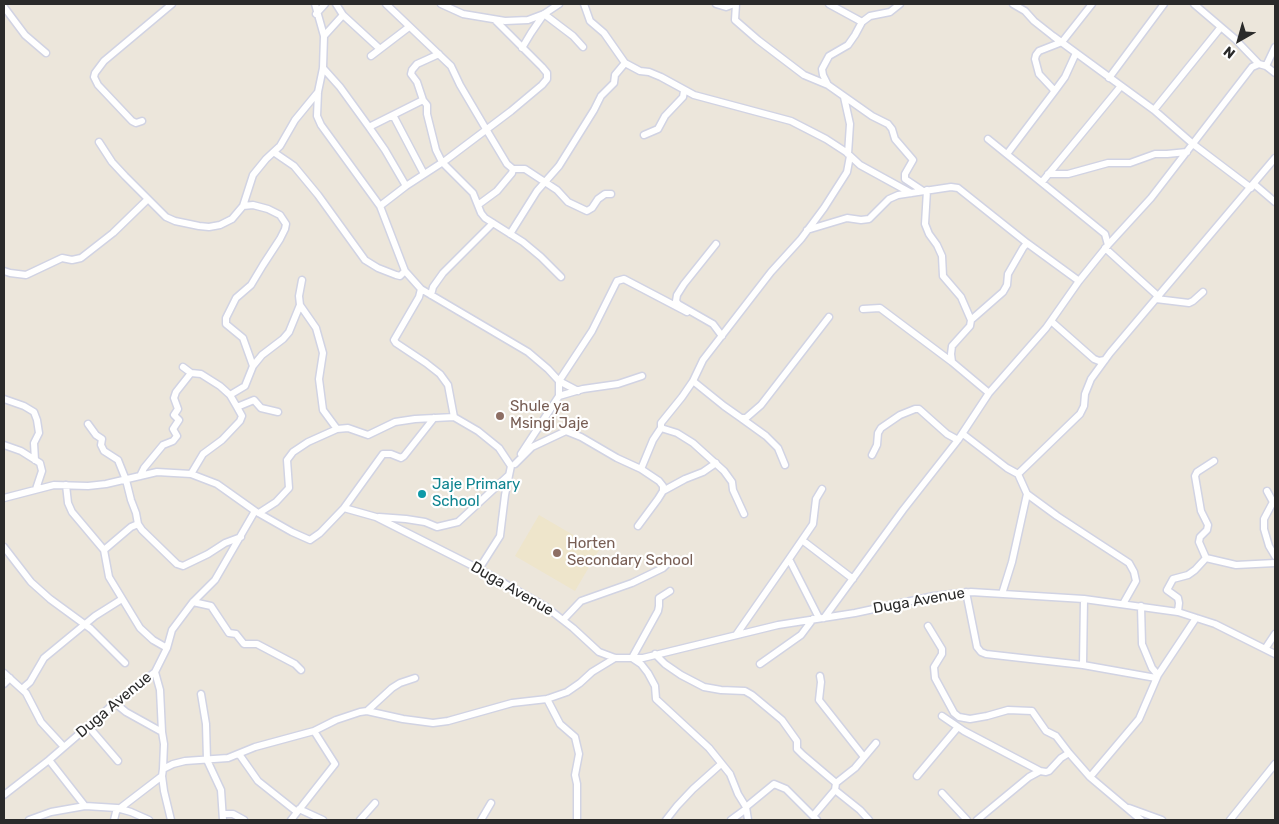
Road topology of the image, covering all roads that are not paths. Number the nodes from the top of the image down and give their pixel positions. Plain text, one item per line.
1 (172, 4) edge
2 (314, 4) edge
3 (325, 4) edge
4 (336, 4) edge
5 (386, 4) edge
6 (441, 4) edge
7 (558, 4) edge
8 (584, 4) edge
9 (716, 4) edge
10 (735, 4) edge
11 (828, 4) edge
12 (900, 4) edge
13 (1013, 4) edge
14 (1030, 4) edge
15 (1092, 4) edge
16 (1164, 4) edge
17 (1194, 4) edge
18 (4, 7) edge
19 (1025, 11) junction
20 (316, 14) junction
21 (544, 14) junction
22 (343, 15) junction
23 (496, 21) junction
24 (862, 22) junction
25 (409, 27) junction
26 (1222, 27) junction
27 (324, 36) junction
28 (1062, 42) junction
29 (583, 47) dead end
30 (1275, 47) edge
31 (522, 48) junction
32 (380, 49) junction
33 (46, 53) dead end
34 (1076, 53) junction
35 (439, 54) junction
36 (372, 56) dead end
37 (625, 63) junction
38 (1258, 64) junction
39 (1266, 66) junction
40 (323, 68) junction
41 (1275, 73) edge
42 (1110, 78) junction
43 (828, 85) junction
44 (1121, 86) junction
45 (684, 91) junction
46 (318, 92) junction
47 (1054, 92) junction
48 (844, 97) junction
49 (423, 100) junction
50 (1154, 110) junction
51 (393, 115) junction
52 (142, 121) dead end
53 (369, 127) junction
54 (486, 129) junction
55 (644, 135) dead end
56 (988, 139) dead end
57 (99, 142) dead end
58 (1194, 144) junction
59 (1188, 152) junction
60 (274, 153) junction
61 (1007, 154) junction
62 (849, 155) junction
63 (1275, 158) edge
64 (442, 162) junction
65 (513, 169) junction
66 (424, 174) junction
67 (1048, 174) junction
68 (545, 181) junction
69 (1042, 182) junction
70 (406, 186) junction
71 (1253, 186) junction
72 (925, 190) junction
73 (910, 193) junction
74 (611, 194) dead end
75 (148, 200) junction
76 (1275, 202) edge
77 (478, 205) junction
78 (243, 206) junction
79 (380, 206) junction
80 (493, 223) junction
81 (807, 230) junction
82 (510, 234) junction
83 (1027, 243) junction
84 (716, 244) dead end
85 (1106, 246) junction
86 (4, 270) edge
87 (405, 271) junction
88 (561, 277) dead end
89 (302, 280) dead end
90 (1079, 281) junction
91 (421, 289) junction
92 (1203, 292) dead end
93 (431, 295) junction
94 (1158, 298) junction
95 (300, 305) junction
96 (863, 309) dead end
97 (688, 312) dead end
98 (829, 317) dead end
99 (971, 320) junction
100 (1050, 321) junction
101 (722, 336) junction
102 (1105, 360) junction
103 (952, 362) junction
104 (253, 366) junction
105 (183, 367) dead end
106 (191, 373) junction
107 (642, 376) dead end
108 (692, 381) junction
109 (559, 382) junction
110 (578, 391) junction
111 (989, 393) junction
112 (230, 394) junction
113 (559, 396) junction
114 (4, 399) edge
115 (237, 407) junction
116 (278, 412) dead end
117 (454, 417) junction
118 (434, 418) junction
119 (741, 418) junction
120 (88, 424) dead end
121 (661, 428) junction
122 (337, 429) junction
123 (960, 437) junction
124 (4, 445) edge
125 (872, 454) dead end
126 (35, 460) junction
127 (1214, 461) dead end
128 (716, 464) junction
129 (513, 465) junction
130 (785, 465) dead end
131 (641, 469) junction
132 (191, 474) junction
133 (509, 474) junction
134 (1018, 474) junction
135 (140, 476) junction
136 (126, 480) junction
137 (66, 485) junction
138 (36, 489) junction
139 (822, 489) dead end
140 (663, 491) junction
141 (1267, 491) dead end
142 (1027, 494) junction
143 (4, 498) edge
144 (344, 508) junction
145 (257, 512) junction
146 (744, 514) dead end
147 (376, 517) junction
148 (138, 524) junction
149 (638, 526) dead end
150 (240, 537) junction
151 (802, 540) junction
152 (4, 547) edge
153 (104, 550) junction
154 (1275, 556) edge
155 (1206, 558) junction
156 (789, 559) junction
157 (1275, 563) edge
158 (667, 564) dead end
159 (479, 568) junction
160 (853, 579) junction
161 (670, 592) dead end
162 (966, 592) junction
163 (1002, 594) junction
164 (122, 599) junction
165 (1084, 599) junction
166 (193, 602) junction
167 (1123, 604) junction
168 (1141, 606) junction
169 (1178, 612) junction
170 (819, 618) junction
171 (1196, 618) junction
172 (563, 620) junction
173 (85, 625) junction
174 (928, 626) dead end
175 (1275, 634) edge
176 (736, 635) junction
177 (167, 648) junction
178 (1265, 649) junction
179 (655, 654) junction
180 (1275, 654) edge
181 (615, 658) junction
182 (632, 658) junction
183 (125, 662) dead end
184 (760, 664) dead end
185 (1082, 665) junction
186 (301, 670) dead end
187 (155, 672) junction
188 (4, 673) edge
189 (820, 676) dead end
190 (1157, 677) junction
191 (10, 678) junction
192 (415, 678) dead end
193 (4, 684) edge
194 (22, 689) junction
195 (201, 694) dead end
196 (547, 699) junction
197 (114, 703) junction
198 (367, 711) junction
199 (942, 716) dead end
200 (88, 726) junction
201 (958, 727) junction
202 (314, 731) junction
203 (162, 732) junction
204 (876, 743) dead end
205 (64, 747) junction
206 (1069, 753) junction
207 (239, 754) junction
208 (864, 757) junction
209 (49, 760) junction
210 (207, 760) junction
211 (118, 761) dead end
212 (721, 764) junction
213 (1275, 764) edge
214 (1040, 770) junction
215 (162, 772) junction
216 (917, 776) dead end
217 (1090, 777) junction
218 (836, 786) junction
219 (942, 793) dead end
220 (4, 795) edge
221 (376, 803) dead end
222 (491, 803) dead end
223 (84, 806) junction
224 (118, 808) junction
225 (746, 808) junction
226 (1128, 808) junction
227 (298, 810) junction
228 (223, 817) edge
229 (815, 818) edge
230 (29, 820) edge
231 (114, 820) edge
232 (149, 820) edge
233 (172, 820) edge
234 (244, 820) edge
235 (291, 820) edge
236 (322, 820) edge
237 (360, 820) edge
238 (481, 820) edge
239 (577, 820) edge
240 (666, 820) edge
241 (730, 820) edge
242 (748, 820) edge
243 (869, 820) edge
244 (967, 820) edge
245 (977, 820) edge
246 (1141, 820) edge
247 (1162, 820) edge
248 (1230, 820) edge

1 - 52 street
2 - 20 street
3 - 20 street
4 - 22 street
5 - 25 street
6 - 23 street
7 - 21 street
8 - 37 street
9 - 10 street
10 - 43 street
11 - 24 street
12 - 24 street
13 - 19 street
14 - 19 street
15 - 28 street
16 - 42 street
17 - 26 street
18 - 33 street
19 - 28 street
20 - 27 street
21 - 23 street
21 - 29 street
21 - 31 street
22 - 27 street
22 - 32 street
23 - 31 street
24 - 43 street
25 - 32 street
25 - 35 street
26 - 38 street
26 - 50 street
27 - 40 street
28 - 34 street
28 - 47 street
30 - 39 street
31 - 54 street
32 - 36 street
34 - 42 street
34 - 47 street
35 - 49 street
35 - 54 street
37 - 45 street
37 - 68 street
38 - 39 street
38 - 58 street
39 - 41 street
40 - 46 street
40 - 53 street
42 - 44 street
43 - 48 street
44 - 50 street
44 - 67 street
45 - 55 street
45 - 62 street
46 - 60 street
46 - 79 street
47 - 61 street
48 - 62 street
48 - 72 street
49 - 51 street
49 - 64 street
50 - 58 street
51 - 53 street
51 - 66 street
53 - 70 street
54 - 64 street
54 - 65 street
56 - 61 street
57 - 75 street
58 - 59 street
58 - 71 street
59 - 67 street
59 - 85 street
60 - 78 street
60 - 87 street
61 - 69 street
62 - 73 street
62 - 81 street
63 - 71 street
64 - 66 street
64 - 77 street
65 - 68 street
65 - 77 street
66 - 70 street
67 - 69 street
68 - 74 street
68 - 82 street
69 - 85 street
70 - 79 street
71 - 76 street
71 - 94 street
72 - 73 street
72 - 83 street
72 - 99 street
73 - 81 street
75 - 78 street
75 - 86 street
77 - 80 street
78 - 104 street
79 - 87 street
80 - 82 street
80 - 93 street
81 - 101 street
82 - 88 street
83 - 90 street
83 - 99 street
84 - 101 street
85 - 90 street
85 - 94 street
87 - 91 street
89 - 95 street
90 - 100 street
91 - 93 street
91 - 117 street
92 - 94 street
93 - 109 street
94 - 102 street
95 - 104 street
95 - 122 street
96 - 103 street
97 - 109 street
98 - 119 street
99 - 103 street
100 - 102 street
100 - 111 street
101 - 108 street
102 - 134 street
103 - 111 street
104 - 112 street
105 - 106 street
106 - 112 street
106 - 135 street
107 - 110 street
108 - 119 street
108 - 121 street
109 - 110 street
109 - 113 street
110 - 113 street
111 - 123 street
112 - 115 street
113 - 129 street
114 - 126 street
115 - 116 street
115 - 132 street
117 - 118 street
117 - 129 street
118 - 122 street
118 - 144 street
119 - 130 street
120 - 136 street
121 - 128 street
121 - 131 street
122 - 145 street
123 - 125 street
123 - 134 street
123 - 160 street
124 - 126 street
126 - 138 street
127 - 155 street
128 - 140 street
128 - 146 street
129 - 131 street
129 - 133 street
131 - 140 street
132 - 135 street
132 - 145 street
133 - 147 street
133 - 159 street
134 - 142 street
135 - 136 street
136 - 137 street
136 - 148 street
137 - 138 street
137 - 153 street
138 - 143 street
139 - 151 street
140 - 149 street
141 - 154 street
142 - 163 street
142 - 167 street
144 - 145 street
144 - 147 street, Duga Avenue
145 - 150 street, Duga Avenue
147 - 159 street, Duga Avenue
148 - 150 street
148 - 153 street
150 - 166 street, Duga Avenue
151 - 156 street
151 - 160 street
152 - 173 street
153 - 164 street
155 - 157 street
155 - 169 street
156 - 170 street
156 - 176 street
158 - 172 street
159 - 172 street, Duga Avenue
160 - 170 street
161 - 182 street
162 - 163 street, Duga Avenue
162 - 170 street, Duga Avenue
162 - 185 street
163 - 165 street, Duga Avenue
164 - 173 street
164 - 177 street
165 - 167 street, Duga Avenue
165 - 185 street
166 - 177 street, Duga Avenue
166 - 186 street
167 - 168 street, Duga Avenue
168 - 169 street, Duga Avenue
168 - 190 street
169 - 171 street, Duga Avenue
170 - 176 street, Duga Avenue
170 - 184 street
171 - 178 street, Duga Avenue
171 - 190 street
172 - 181 street, Duga Avenue
173 - 183 street
173 - 194 street
174 - 206 street
175 - 178 street
176 - 179 street, Duga Avenue
177 - 187 street, Duga Avenue
178 - 180 street, Duga Avenue
179 - 182 street, Duga Avenue
179 - 218 street
181 - 182 street, Duga Avenue
181 - 196 street
182 - 212 street
185 - 190 street
187 - 197 street, Duga Avenue
187 - 203 street
188 - 191 street
189 - 208 street
190 - 217 street
191 - 193 street
191 - 194 street
192 - 198 street
194 - 205 street
195 - 210 street
196 - 198 street
196 - 239 street
197 - 200 street, Duga Avenue
197 - 203 street
198 - 202 street
199 - 201 street
200 - 205 street, Duga Avenue
200 - 211 street
201 - 214 street
201 - 216 street
202 - 207 street
202 - 227 street
203 - 215 street
204 - 208 street
205 - 209 street, Duga Avenue
206 - 214 street
206 - 217 street
207 - 210 street
207 - 227 street
208 - 218 street
209 - 220 street, Duga Avenue
209 - 223 street
210 - 215 street
210 - 228 street
212 - 225 street
212 - 240 street
213 - 248 street
214 - 245 street
215 - 224 street
215 - 233 street
217 - 226 street
218 - 229 street
218 - 243 street
219 - 244 street
221 - 237 street
222 - 238 street
223 - 224 street
223 - 230 street
224 - 231 street
224 - 232 street
225 - 229 street
225 - 241 street
225 - 242 street
226 - 246 street
226 - 247 street
227 - 235 street
227 - 236 street
228 - 234 street

